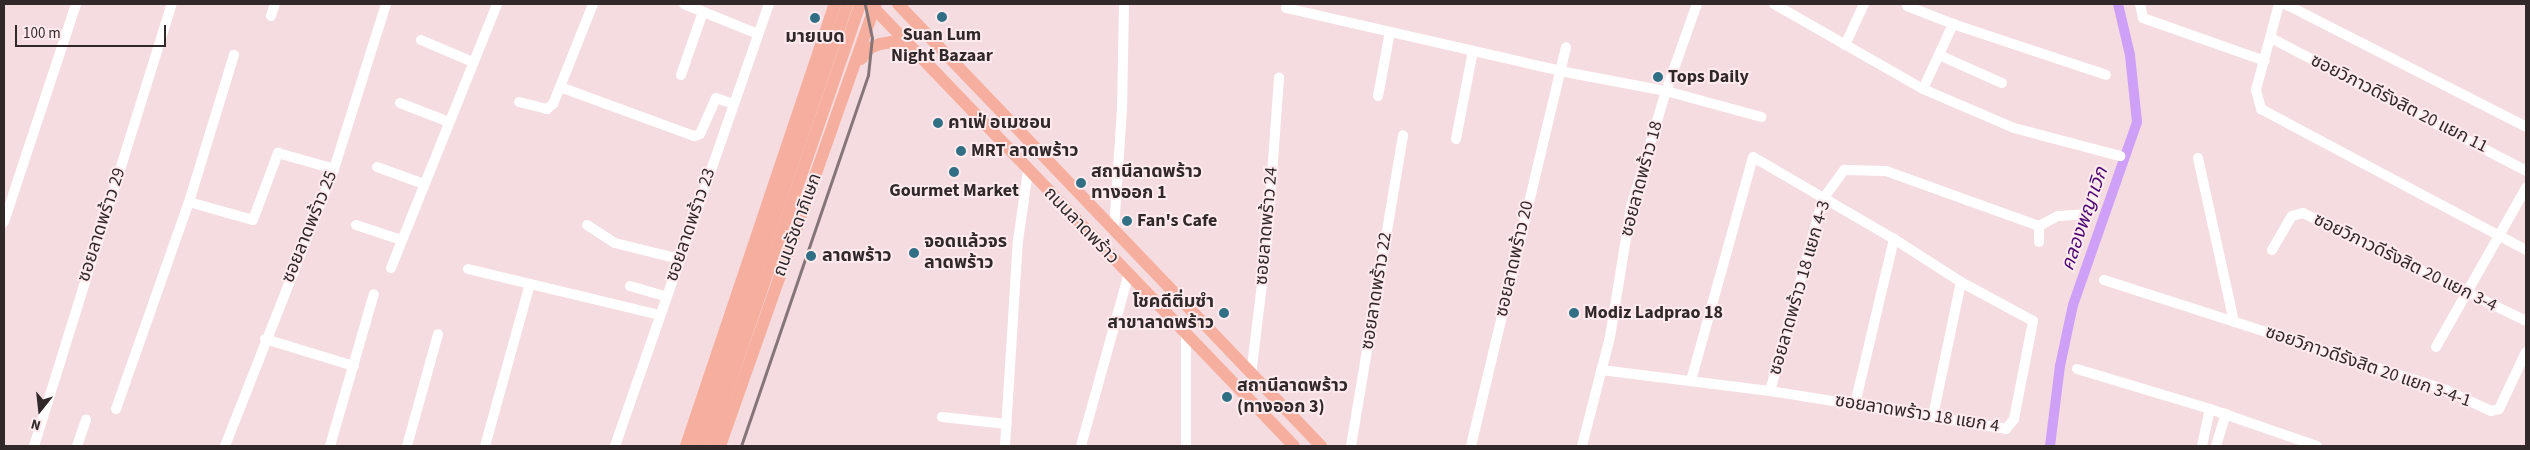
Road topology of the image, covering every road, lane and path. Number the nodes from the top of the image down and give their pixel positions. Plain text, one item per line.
1 (76, 4) edge
2 (172, 4) edge
3 (275, 4) edge
4 (386, 4) edge
5 (497, 4) edge
6 (593, 4) edge
7 (684, 4) edge
8 (769, 4) edge
9 (835, 4) edge
10 (846, 4) edge
11 (860, 4) edge
12 (898, 4) edge
13 (1124, 4) edge
14 (1697, 4) edge
15 (1774, 4) edge
16 (1864, 4) edge
17 (2140, 4) edge
18 (2279, 4) edge
19 (2285, 4) edge
20 (874, 5) edge
21 (1907, 6) dead end
22 (1286, 8) dead end
23 (703, 12) junction
24 (271, 16) dead end
25 (1953, 24) junction
26 (1390, 32) junction
27 (758, 34) junction
28 (2271, 38) junction
29 (421, 40) dead end
30 (1845, 45) junction
31 (1566, 47) dead end
32 (910, 49) junction
33 (1473, 51) junction
34 (234, 55) dead end
35 (1939, 55) junction
36 (2264, 61) junction
37 (473, 62) junction
38 (853, 71) junction
39 (1560, 71) junction
40 (681, 75) dead end
41 (2106, 76) dead end
42 (1279, 77) dead end
43 (2002, 83) dead end
44 (560, 87) junction
45 (1923, 89) junction
46 (1666, 91) junction
47 (1378, 96) dead end
48 (519, 102) dead end
49 (400, 103) dead end
50 (734, 104) junction
51 (1762, 117) dead end
52 (449, 122) junction
53 (2526, 127) edge
54 (1402, 135) dead end
55 (1456, 139) dead end
56 (2120, 156) dead end
57 (2198, 158) dead end
58 (377, 167) dead end
59 (334, 168) junction
60 (1028, 171) junction
61 (2526, 171) edge
62 (424, 184) junction
63 (2526, 188) edge
64 (771, 190) junction
65 (2095, 197) dead end
66 (1823, 199) junction
67 (189, 202) junction
68 (803, 207) junction
69 (4, 222) edge
70 (356, 225) dead end
71 (587, 225) dead end
72 (2039, 226) junction
73 (1114, 229) junction
74 (2499, 235) junction
75 (1894, 239) junction
76 (402, 240) junction
77 (2039, 242) dead end
78 (2272, 250) dead end
79 (2526, 250) edge
80 (679, 259) junction
81 (391, 268) dead end
82 (468, 268) dead end
83 (743, 276) junction
84 (1128, 276) junction
85 (2104, 280) dead end
86 (1961, 282) junction
87 (777, 283) junction
88 (530, 284) junction
89 (630, 286) dead end
90 (2465, 293) junction
91 (374, 294) dead end
92 (666, 296) junction
93 (659, 315) junction
94 (2526, 321) edge
95 (2234, 322) junction
96 (438, 334) dead end
97 (1186, 336) junction
98 (265, 339) junction
99 (2436, 347) dead end
100 (2526, 352) edge
101 (354, 366) junction
102 (1601, 370) junction
103 (2077, 370) dead end
104 (1251, 375) junction
105 (1691, 381) junction
106 (1770, 391) junction
107 (1855, 404) junction
108 (116, 409) dead end
109 (2210, 409) junction
110 (2226, 414) junction
111 (1933, 416) junction
112 (942, 417) dead end
113 (86, 420) dead end
114 (1007, 424) junction
115 (34, 446) edge
116 (77, 446) edge
117 (225, 446) edge
118 (330, 446) edge
119 (407, 446) edge
120 (485, 446) edge
121 (615, 446) edge
122 (686, 446) edge
123 (696, 446) edge
124 (708, 446) edge
125 (720, 446) edge
126 (1005, 446) edge
127 (1081, 446) edge
128 (1186, 446) edge
129 (1294, 446) edge
130 (1321, 446) edge
131 (1351, 446) edge
132 (1471, 446) edge
133 (1582, 446) edge
134 (2202, 446) edge
135 (2216, 446) edge
136 (2316, 446) edge

1 - 69 street
2 - 115 street, ซอยลาดพร้าว 29
3 - 24 street
4 - 59 street, ซอยลาดพร้าว 25
5 - 37 street
6 - 44 street
7 - 23 street
8 - 27 street, ซอยลาดพร้าว 23
9 - 64 main road, ถนนรัชดาภิเษก
10 - 123 main road, ถนนรัชดาภิเษก
11 - 124 main road, ถนนรัชดาภิเษก
12 - 73 main road, ถนนลาดพร้าว
13 - 73 street
14 - 46 street, ซอยลาดพร้าว 18
15 - 30 street
16 - 30 street
17 - 36 street
18 - 28 street
19 - 53 street
20 - 32 main road, ถนนลาดพร้าว
20 - 38 main road, ถนนรัชดาภิเษก
21 - 25 street
22 - 26 street
23 - 27 street
23 - 40 street
25 - 35 street
25 - 41 street
26 - 33 street
26 - 47 street
27 - 50 street, ซอยลาดพร้าว 23
28 - 36 street
28 - 61 street, ซอยวิภาวดีรังสิต 20 แยก 11
29 - 37 street
30 - 45 street
31 - 39 street, ซอยลาดพร้าว 20
32 - 38 main road
32 - 60 main road, ถนนลาดพร้าว
33 - 39 street
33 - 55 street
34 - 67 street
35 - 43 street
35 - 45 street
36 - 74 street
37 - 52 street
38 - 68 main road, ถนนรัชดาภิเษก
39 - 46 street
39 - 132 street, ซอยลาดพร้าว 20
42 - 104 street, ซอยลาดพร้าว 24
44 - 48 street
44 - 50 street
45 - 56 street
46 - 51 street
46 - 102 street, ซอยลาดพร้าว 18
49 - 52 street
50 - 80 street, ซอยลาดพร้าว 23
52 - 62 street
54 - 131 street, ซอยลาดพร้าว 22
57 - 95 street
58 - 62 street
59 - 67 street
59 - 98 street, ซอยลาดพร้าว 25
60 - 84 main road, ถนนลาดพร้าว
60 - 114 street
62 - 76 street
63 - 74 street
64 - 68 main road
64 - 83 main road, ถนนรัชดาภิเษก
65 - 72 street
66 - 72 street, ซอยลาดพร้าว 18 แยก 4-3
66 - 75 street, ซอยลาดพร้าว 18 แยก 4
66 - 105 street, ซอยลาดพร้าว 18 แยก 4
66 - 106 street, ซอยลาดพร้าว 18 แยก 4-3
67 - 108 street
68 - 87 main road, ถนนรัชดาภิเษก
70 - 76 street
71 - 80 street
72 - 77 street
73 - 104 main road, ถนนลาดพร้าว
74 - 79 street
74 - 90 street
75 - 86 street, ซอยลาดพร้าว 18 แยก 4
75 - 107 street
76 - 81 street
78 - 90 street, ซอยวิภาวดีรังสิต 20 แยก 3-4
80 - 92 street, ซอยลาดพร้าว 23
82 - 88 street
83 - 87 main road
83 - 122 main road, ถนนรัชดาภิเษก
84 - 97 main road, ถนนลาดพร้าว
84 - 127 street
85 - 95 street, ซอยวิภาวดีรังสิต 20 แยก 3-4-1
86 - 111 street
86 - 111 street, ซอยลาดพร้าว 18 แยก 4
87 - 125 main road, ถนนรัชดาภิเษก
88 - 93 street
88 - 120 street
89 - 92 street
90 - 94 street, ซอยวิภาวดีรังสิต 20 แยก 3-4
90 - 99 street
91 - 101 street
92 - 93 street, ซอยลาดพร้าว 23
93 - 121 street, ซอยลาดพร้าว 23
95 - 100 street, ซอยวิภาวดีรังสิต 20 แยก 3-4-1
96 - 119 street
97 - 128 street
97 - 129 main road, ถนนลาดพร้าว
98 - 101 street
98 - 117 street, ซอยลาดพร้าว 25
101 - 118 street
102 - 105 street, ซอยลาดพร้าว 18 แยก 4
102 - 133 street, ซอยลาดพร้าว 18
103 - 109 street
104 - 130 main road, ถนนลาดพร้าว
105 - 106 street, ซอยลาดพร้าว 18 แยก 4
106 - 107 street, ซอยลาดพร้าว 18 แยก 4
107 - 111 street, ซอยลาดพร้าว 18 แยก 4
109 - 110 street
109 - 134 street
110 - 135 street
110 - 136 street
112 - 114 street
113 - 116 street
114 - 126 street

